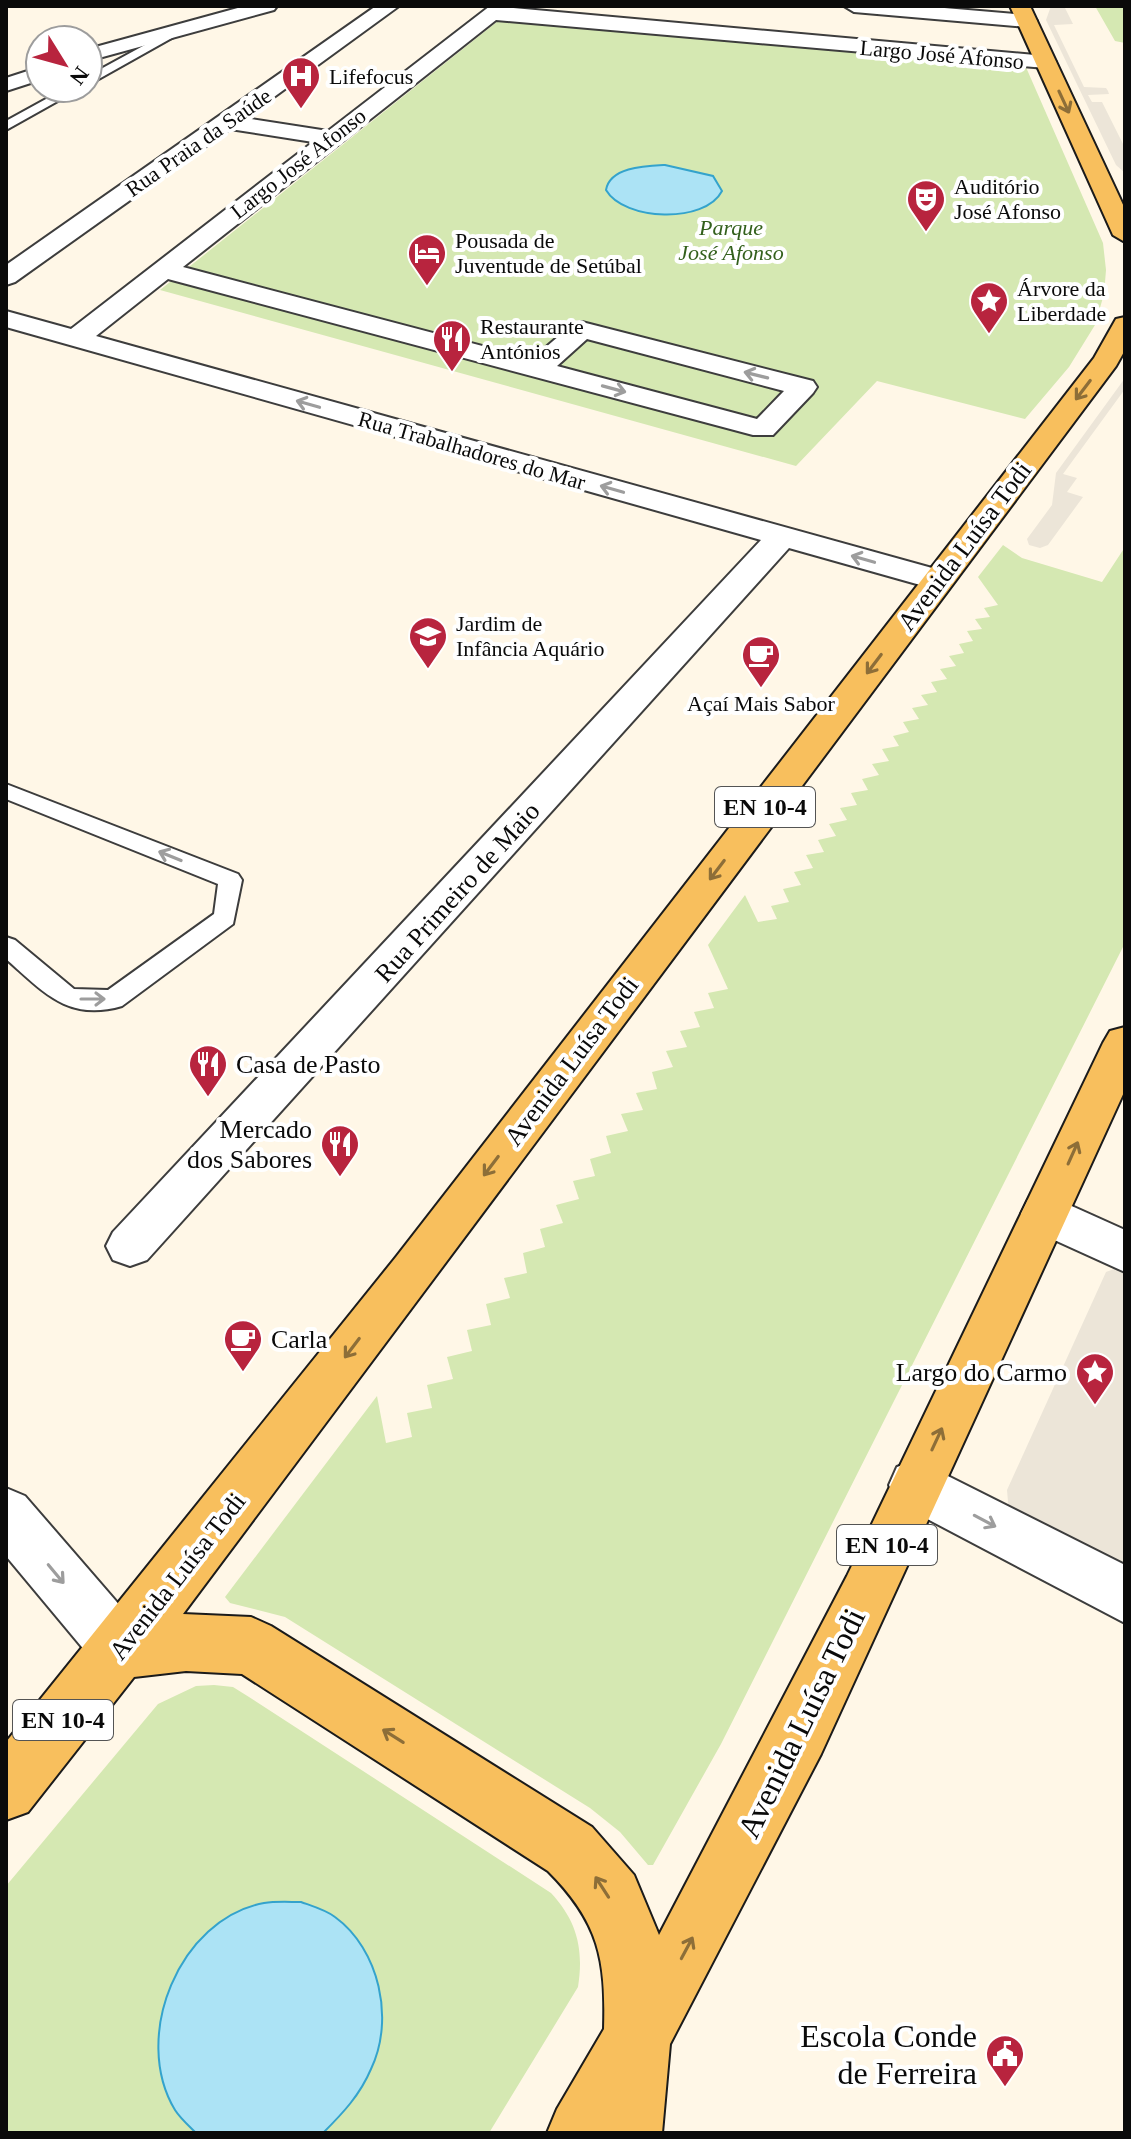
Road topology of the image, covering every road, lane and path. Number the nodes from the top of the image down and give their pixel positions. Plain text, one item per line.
1 (227, 6) edge
2 (267, 6) edge
3 (389, 6) edge
4 (854, 6) edge
5 (497, 10) edge
6 (1024, 13) edge
7 (180, 30) junction
8 (104, 40) edge
9 (104, 51) edge
10 (1046, 62) junction
11 (104, 72) edge
12 (46, 104) edge
13 (228, 122) junction
14 (6, 126) edge
15 (330, 138) junction
16 (1125, 235) edge
17 (163, 270) junction
18 (6, 277) edge
19 (6, 319) edge
20 (1125, 325) edge
21 (42, 329) junction
22 (75, 339) junction
23 (6, 352) edge
24 (538, 368) junction
25 (783, 536) junction
26 (938, 580) junction
27 (6, 791) edge
28 (6, 946) edge
29 (1125, 1043) edge
30 (1045, 1214) junction
31 (130, 1246) dead end
32 (1125, 1252) edge
33 (916, 1485) junction
34 (6, 1514) edge
35 (1125, 1595) edge
36 (121, 1650) junction
37 (6, 1790) edge
38 (637, 2042) junction
39 (581, 2133) edge
40 (628, 2133) edge

1 - 8 street
2 - 7 street
3 - 13 street, Rua Praia da Saúde
4 - 6 street
5 - 10 street, Largo José Afonso
5 - 15 street, Largo José Afonso
6 - 10 main road
7 - 9 street
7 - 11 lane
10 -> 16 main road
12 - 14 lane
13 - 15 street
13 - 18 street, Rua Praia da Saúde
15 - 17 street, Largo José Afonso
17 - 22 street, Largo José Afonso
17 - 24 street
19 - 21 street, Rua Trabalhadores do Mar
20 -> 26 main road, Avenida Luísa Todi / EN 10-4
21 - 22 street, Rua Trabalhadores do Mar
21 - 23 street
25 -> 22 street, Rua Trabalhadores do Mar
24 -> 24 street
26 -> 25 street, Rua Trabalhadores do Mar
25 - 31 street, Rua Primeiro de Maio
26 -> 36 main road, Avenida Luísa Todi / EN 10-4
28 -> 27 lane
30 -> 29 main road, Avenida Luísa Todi / EN 10-4
30 - 32 street
33 -> 30 main road, Avenida Luísa Todi / EN 10-4
33 -> 35 street
38 -> 33 main road, Avenida Luísa Todi / EN 10-4
34 -> 36 street
36 - 37 main road, Avenida Luísa Todi / EN 10-4
38 -> 36 main road
38 - 39 main road, Avenida Luísa Todi / EN 10-4
38 - 40 main road

